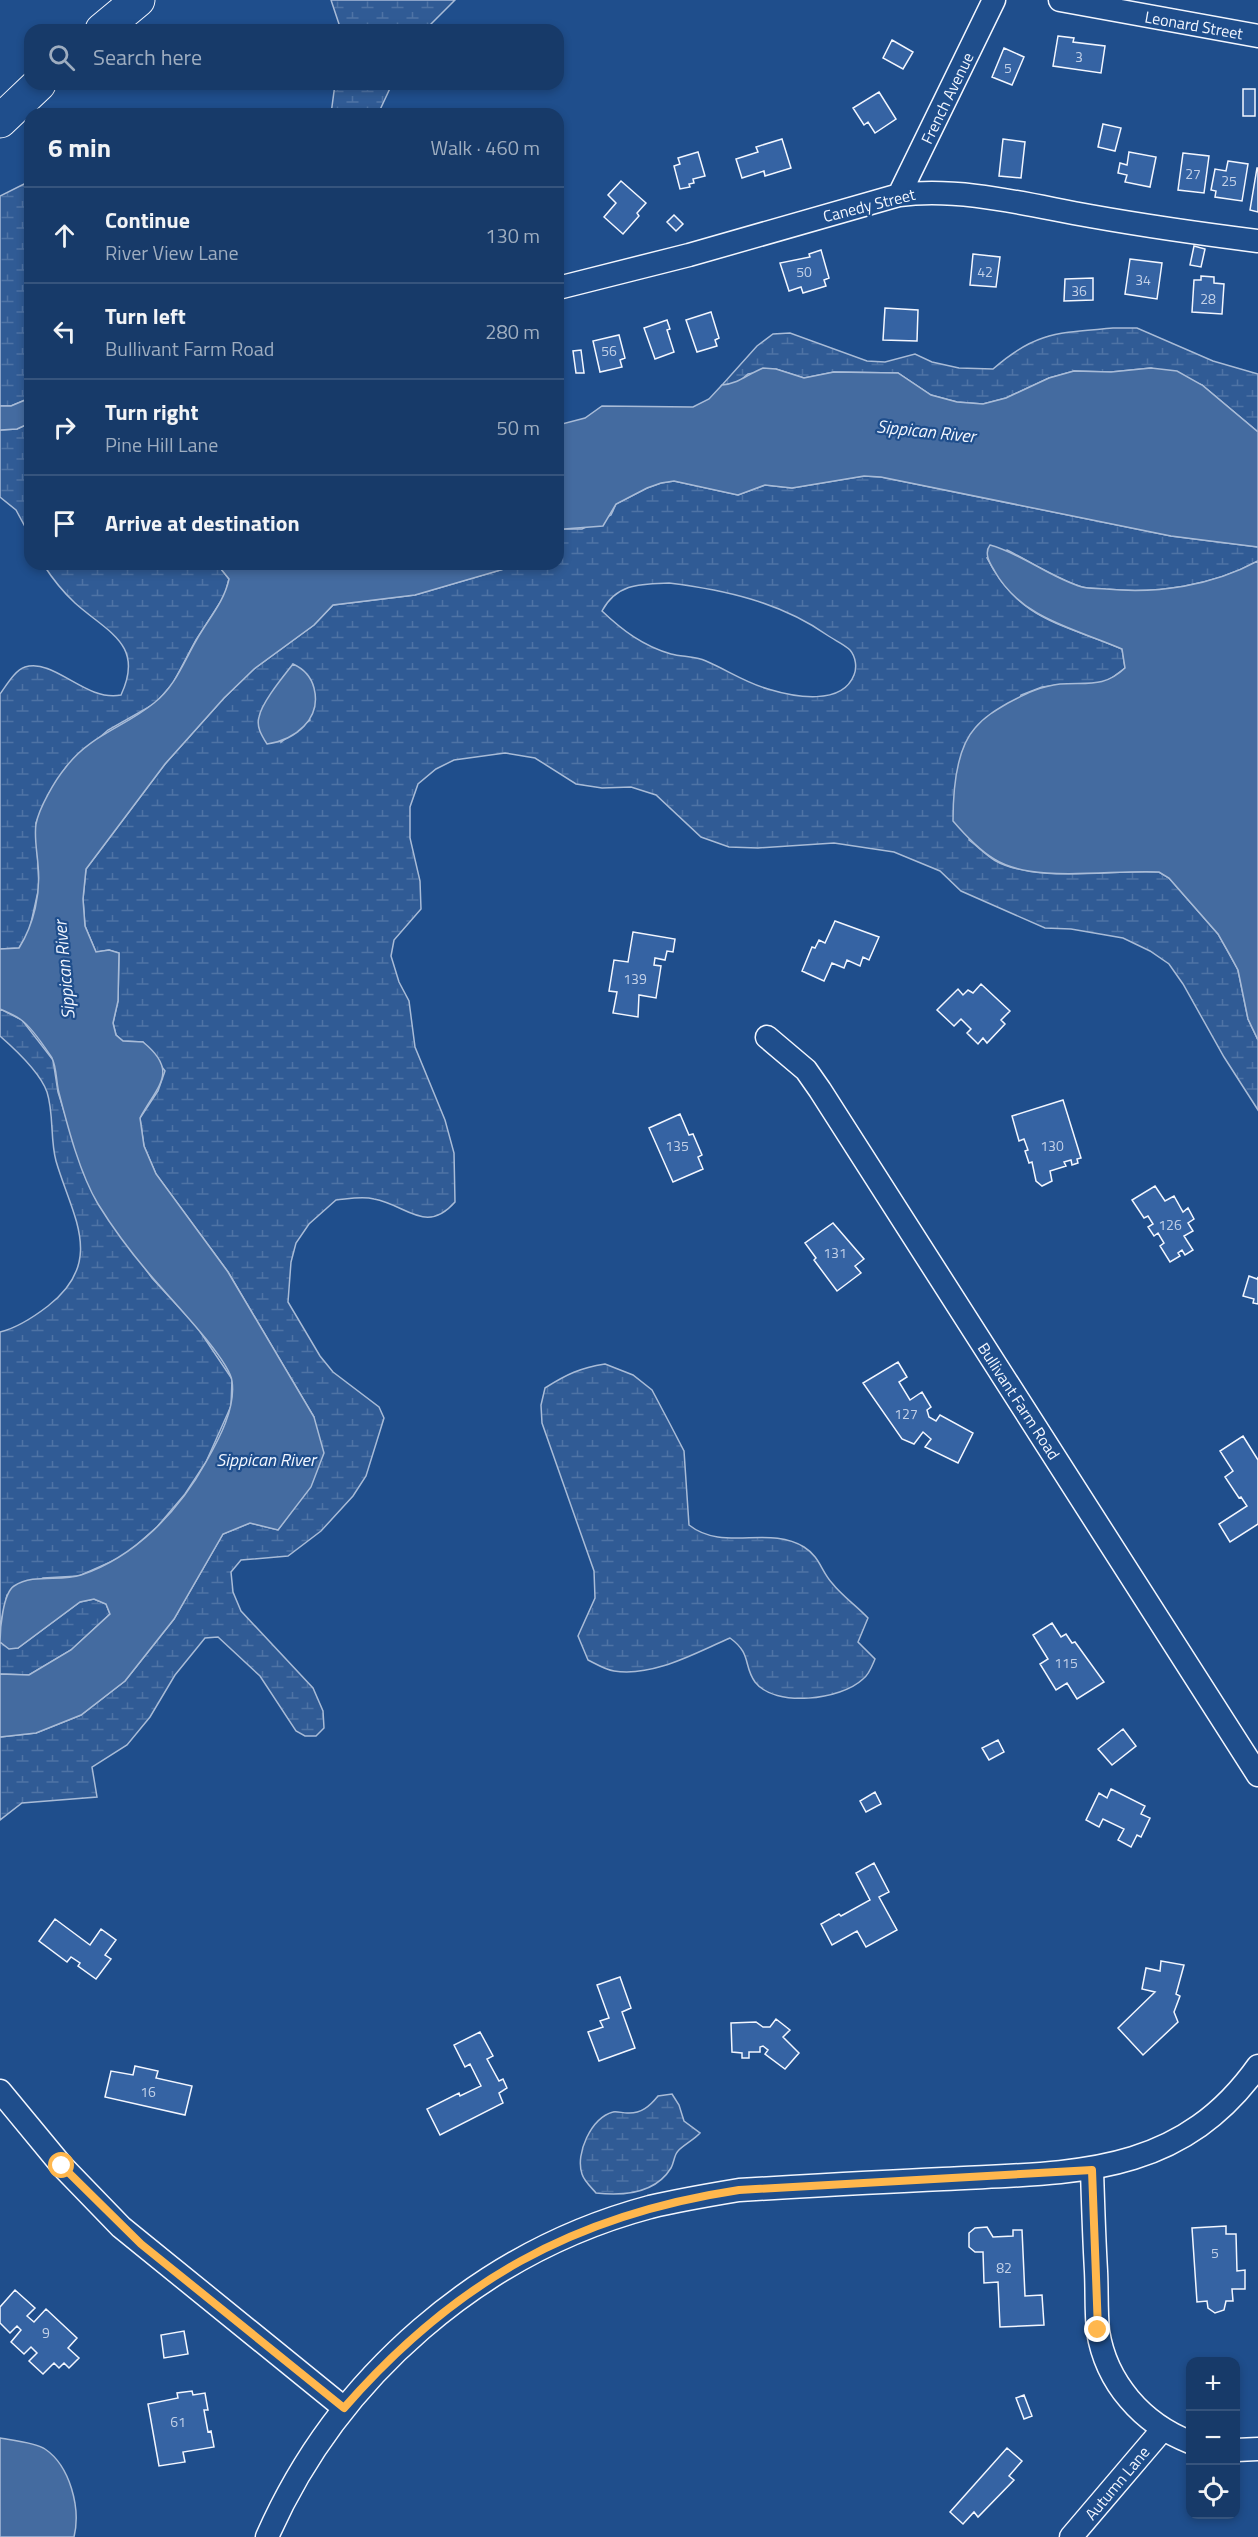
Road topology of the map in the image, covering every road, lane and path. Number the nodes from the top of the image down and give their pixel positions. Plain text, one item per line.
1 (138, 0) edge
2 (994, 0) edge
3 (1060, 0) edge
4 (109, 24) edge
5 (1258, 36) edge
6 (33, 90) edge
7 (0, 121) edge
8 (900, 195) junction
9 (1258, 241) edge
10 (564, 286) edge
11 (767, 1037) dead end
12 (1258, 1775) edge
13 (1258, 2066) edge
14 (0, 2091) edge
15 (1092, 2170) junction
16 (344, 2408) junction
17 (1163, 2429) junction
18 (1186, 2440) edge
19 (1258, 2449) edge
20 (1240, 2450) edge
21 (267, 2537) edge
22 (1071, 2537) edge

1 - 4 highway
2 - 8 street, French Avenue
3 - 5 street, Leonard Street
6 - 7 highway
8 - 9 street, Canedy Street
8 - 10 street, Canedy Street
11 - 12 street, Bullivant Farm Road
13 - 15 street
14 - 16 street
15 - 16 street
15 - 17 street
16 - 21 street
17 - 18 street
17 - 22 street, Autumn Lane
19 - 20 street

